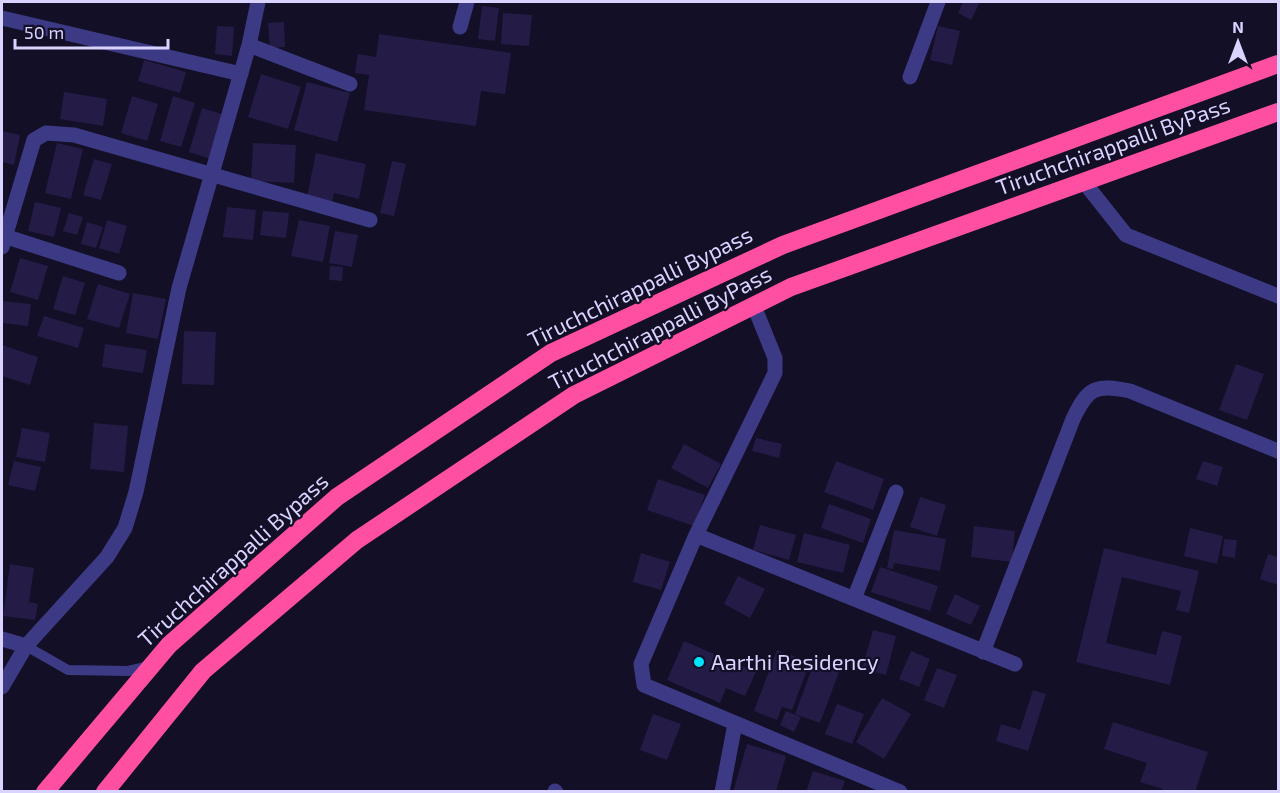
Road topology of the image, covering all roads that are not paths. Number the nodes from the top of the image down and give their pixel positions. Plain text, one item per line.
1 (258, 2) edge
2 (467, 2) edge
3 (938, 2) edge
4 (2, 18) edge
5 (460, 27) dead end
6 (249, 45) junction
7 (1278, 64) edge
8 (241, 74) junction
9 (910, 77) dead end
10 (350, 84) dead end
11 (1278, 112) edge
12 (213, 176) junction
13 (1084, 182) junction
14 (370, 220) dead end
15 (3, 241) edge
16 (119, 273) dead end
17 (1278, 296) edge
18 (754, 306) junction
19 (1278, 451) edge
20 (896, 492) dead end
21 (696, 535) junction
22 (854, 599) junction
23 (2, 639) edge
24 (26, 646) junction
25 (983, 652) junction
26 (1015, 664) dead end
27 (150, 666) junction
28 (2, 687) edge
29 (735, 724) junction
30 (45, 792) edge
31 (105, 792) edge
32 (722, 792) edge
33 (900, 792) edge

1 - 6 street
2 - 5 street
3 - 9 street
4 - 8 street
6 - 8 street
6 - 10 street
7 - 27 highway, Tiruchchirappalli Bypass
8 - 12 street
11 - 13 highway, Tiruchchirappalli ByPass
12 - 14 street
12 - 15 street
12 - 24 street
13 - 17 street
13 - 18 highway, Tiruchchirappalli ByPass
15 - 16 street
18 - 21 street
18 - 31 highway, Tiruchchirappalli ByPass
19 - 25 street
20 - 22 street
21 - 22 street
21 - 29 street
22 - 25 street
23 - 24 street
24 - 27 lane
24 - 28 street
25 - 26 street
27 - 30 highway, Tiruchchirappalli Bypass
29 - 32 street
29 - 33 street

